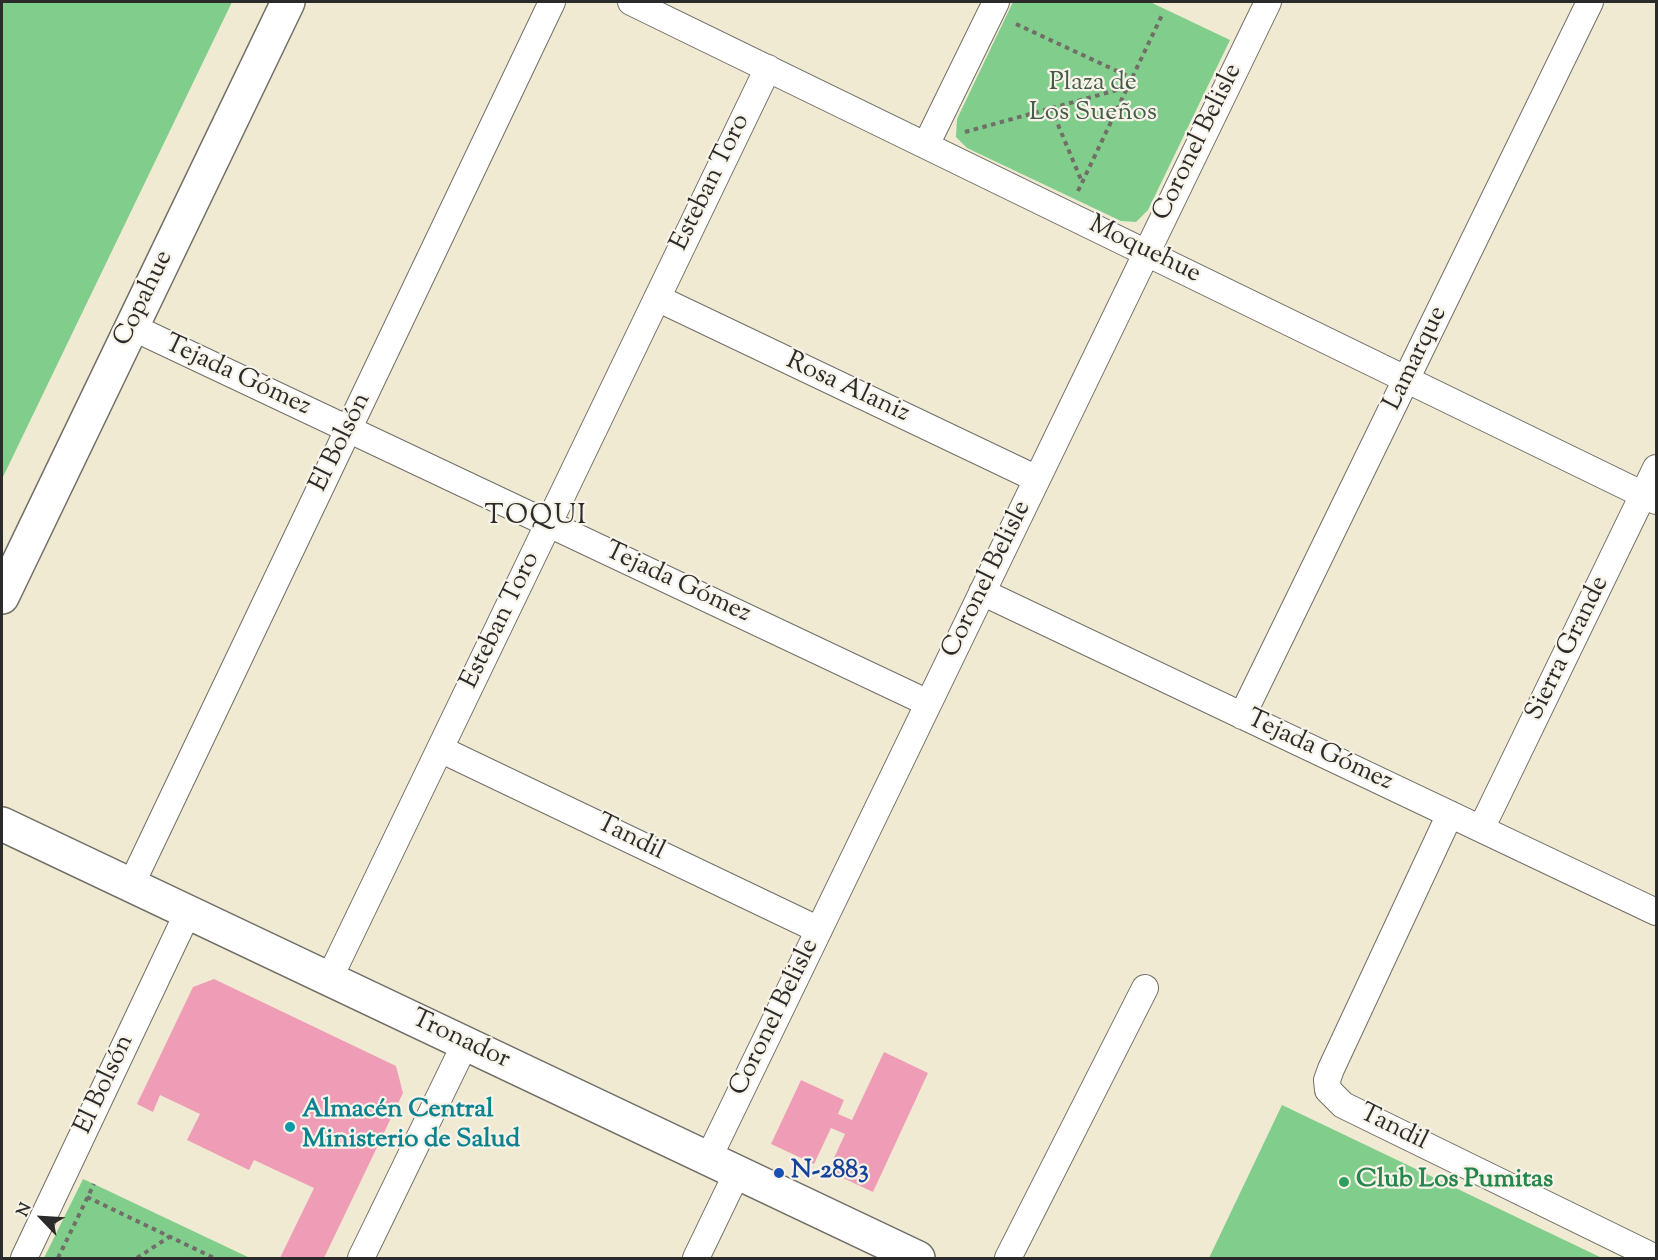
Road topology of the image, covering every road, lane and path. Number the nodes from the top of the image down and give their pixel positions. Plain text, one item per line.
1 (288, 2) edge
2 (552, 2) edge
3 (631, 2) edge
4 (1268, 2) edge
5 (1590, 2) edge
6 (1003, 11) edge
7 (1163, 13) dead end
8 (768, 68) junction
9 (1132, 78) junction
10 (1128, 87) junction
11 (1051, 108) junction
12 (962, 125) dead end
13 (965, 132) junction
14 (968, 140) dead end
15 (926, 145) junction
16 (1082, 183) junction
17 (1068, 186) dead end
18 (1078, 191) junction
19 (1088, 196) dead end
20 (1146, 253) junction
21 (657, 298) junction
22 (132, 327) junction
23 (1407, 379) junction
24 (348, 430) junction
25 (1656, 468) edge
26 (1037, 479) junction
27 (1650, 498) edge
28 (548, 524) junction
29 (982, 592) junction
30 (2, 597) edge
31 (928, 703) junction
32 (1242, 716) junction
33 (440, 748) junction
34 (1450, 814) junction
35 (2, 824) edge
36 (1481, 829) junction
37 (131, 885) junction
38 (188, 912) junction
39 (1656, 912) edge
40 (819, 930) junction
41 (329, 979) junction
42 (1145, 988) dead end
43 (465, 1044) junction
44 (708, 1159) junction
45 (737, 1173) junction
46 (94, 1184) dead end
47 (87, 1197) junction
48 (170, 1237) junction
49 (24, 1258) edge
50 (58, 1258) edge
51 (136, 1258) edge
52 (214, 1258) edge
53 (361, 1258) edge
54 (696, 1258) edge
55 (918, 1258) edge
56 (1008, 1258) edge
57 (1656, 1258) edge

1 - 22 main road, Copahue
2 - 24 street, El Bolsón
3 - 8 street, Moquehue
4 - 20 street, Coronel Belisle
5 - 23 street, Lamarque
6 - 9 path
6 - 15 street
7 - 9 path
8 - 15 street, Moquehue
8 - 21 street, Esteban Toro
9 - 10 path
10 - 11 path
10 - 16 path
11 - 13 path
11 - 16 path
12 - 13 path
13 - 14 path
15 - 20 street, Moquehue
16 - 18 path
17 - 18 path
18 - 19 path
20 - 23 street, Moquehue
20 - 26 street, Coronel Belisle
21 - 26 street, Rosa Alaniz
21 - 28 street, Esteban Toro
22 - 24 street, Tejada Gómez
22 - 30 main road, Copahue
23 - 27 street, Moquehue
23 - 32 street, Lamarque
24 - 28 street, Tejada Gómez
24 - 37 street, El Bolsón
25 - 27 street, Sierra Grande
26 - 29 street, Coronel Belisle
27 - 36 street, Sierra Grande
28 - 31 street, Tejada Gómez
28 - 33 street, Esteban Toro
29 - 31 street, Coronel Belisle
29 - 32 street, Tejada Gómez
31 - 40 street, Coronel Belisle
32 - 34 street, Tejada Gómez
33 - 40 street, Tandil
33 - 41 street, Esteban Toro
34 - 36 street, Tejada Gómez
34 - 57 street, Tandil
35 - 37 main road, Tronador
36 - 39 street, Tejada Gómez
37 - 38 main road, Tronador
38 - 41 main road, Tronador
38 - 49 street, El Bolsón
40 - 44 street, Coronel Belisle
41 - 43 main road, Tronador
42 - 56 street
43 - 44 main road, Tronador
43 - 53 street
44 - 45 main road, Tronador
45 - 54 street
45 - 55 main road, Tronador
46 - 47 path
47 - 48 path
47 - 50 path
48 - 51 path
48 - 52 path

